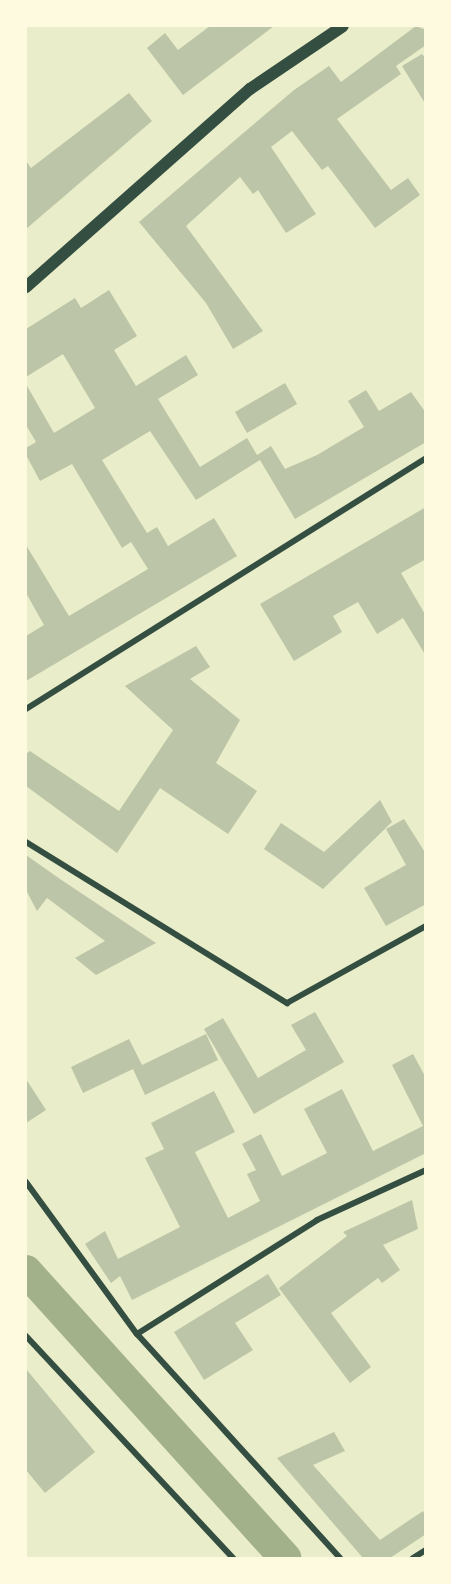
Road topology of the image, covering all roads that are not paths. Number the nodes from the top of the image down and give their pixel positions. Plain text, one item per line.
1 (343, 26) edge
2 (26, 287) edge
3 (426, 458) edge
4 (26, 709) edge
5 (26, 842) edge
6 (426, 926) edge
7 (426, 1170) edge
8 (26, 1182) edge
9 (137, 1334) junction
10 (26, 1336) edge
11 (426, 1551) edge
12 (233, 1558) edge
13 (340, 1558) edge
14 (413, 1558) edge

1 - 2 main road
3 - 4 street
5 - 6 street
7 - 9 street
8 - 9 street
9 - 13 street
10 - 12 street
11 - 14 street

